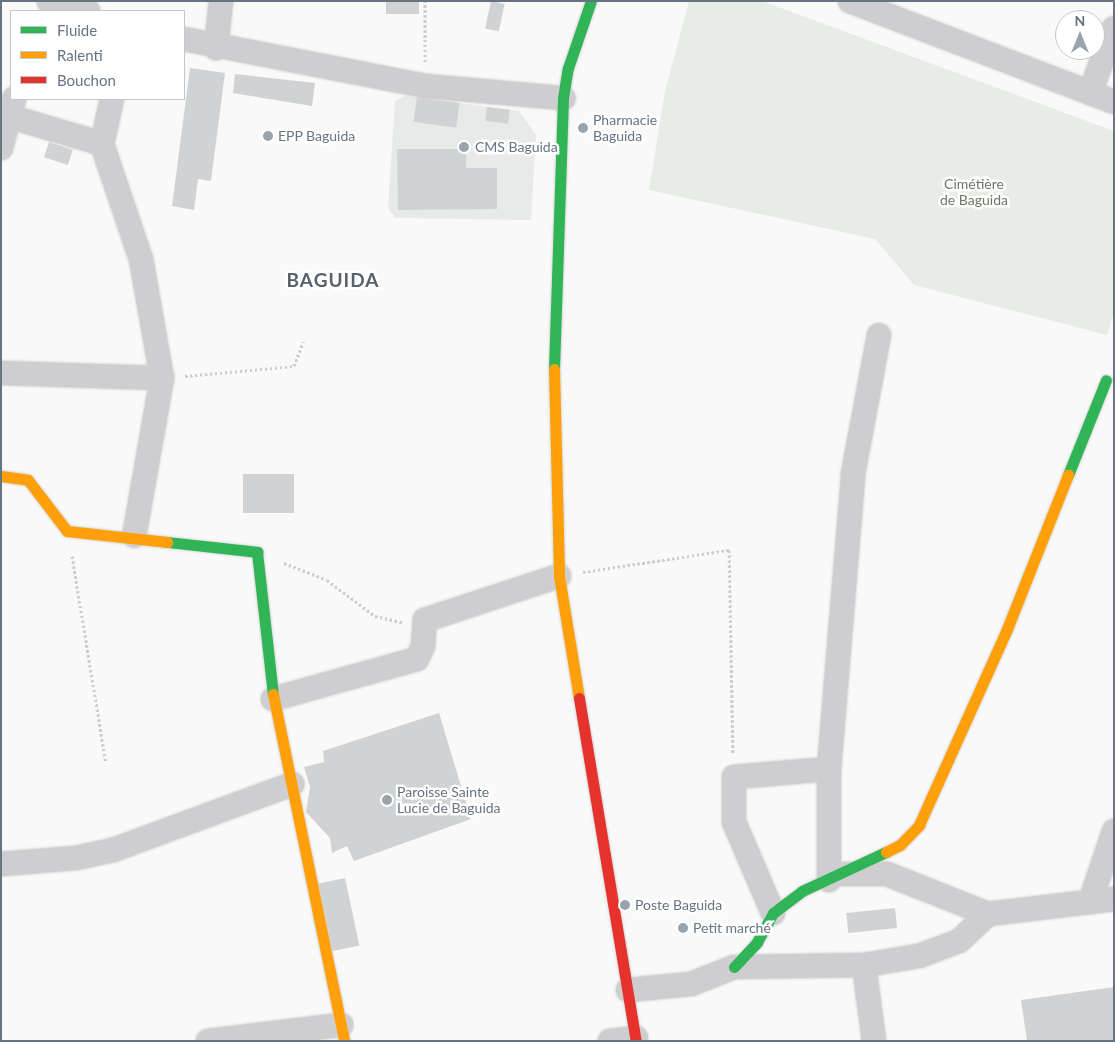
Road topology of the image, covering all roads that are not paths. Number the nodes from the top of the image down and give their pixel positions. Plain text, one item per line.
1 (49, 1) edge
2 (221, 1) edge
3 (591, 1) edge
4 (850, 1) edge
5 (84, 10) edge
6 (1114, 28) edge
7 (185, 39) edge
8 (216, 48) junction
9 (1090, 93) junction
10 (563, 98) junction
11 (112, 100) edge
12 (1114, 102) edge
13 (8, 110) edge
14 (102, 144) junction
15 (1, 148) edge
16 (879, 335) dead end
17 (1, 373) edge
18 (162, 378) junction
19 (1106, 380) dead end
20 (1, 476) edge
21 (134, 536) junction
22 (559, 576) junction
23 (273, 699) junction
24 (829, 769) junction
25 (292, 784) junction
26 (1114, 831) edge
27 (1, 864) edge
28 (836, 877) junction
29 (1114, 899) edge
30 (1090, 902) junction
31 (774, 913) junction
32 (988, 914) junction
33 (864, 965) junction
34 (734, 967) junction
35 (628, 990) junction
36 (342, 1033) edge
37 (636, 1040) edge
38 (208, 1041) edge
39 (610, 1041) edge
40 (874, 1041) edge

1 - 5 street
2 - 8 street
3 - 10 street
4 - 9 street
6 - 9 street
7 - 8 street
8 - 10 street
9 - 12 street
10 - 22 street
11 - 14 street
13 - 14 street
13 - 15 street
14 - 18 street
16 - 24 street
17 - 18 street
18 - 21 street
19 - 28 street
20 - 21 street
21 - 23 street
22 - 23 street
22 - 35 street
23 - 25 street
24 - 28 street
24 - 31 street
25 - 27 street
25 - 36 street
26 - 30 street
28 - 31 street
28 - 32 street
29 - 30 street
30 - 32 street
31 - 34 street
32 - 33 street
33 - 34 street
33 - 40 street
34 - 35 street
35 - 37 street
36 - 38 street
37 - 39 street

